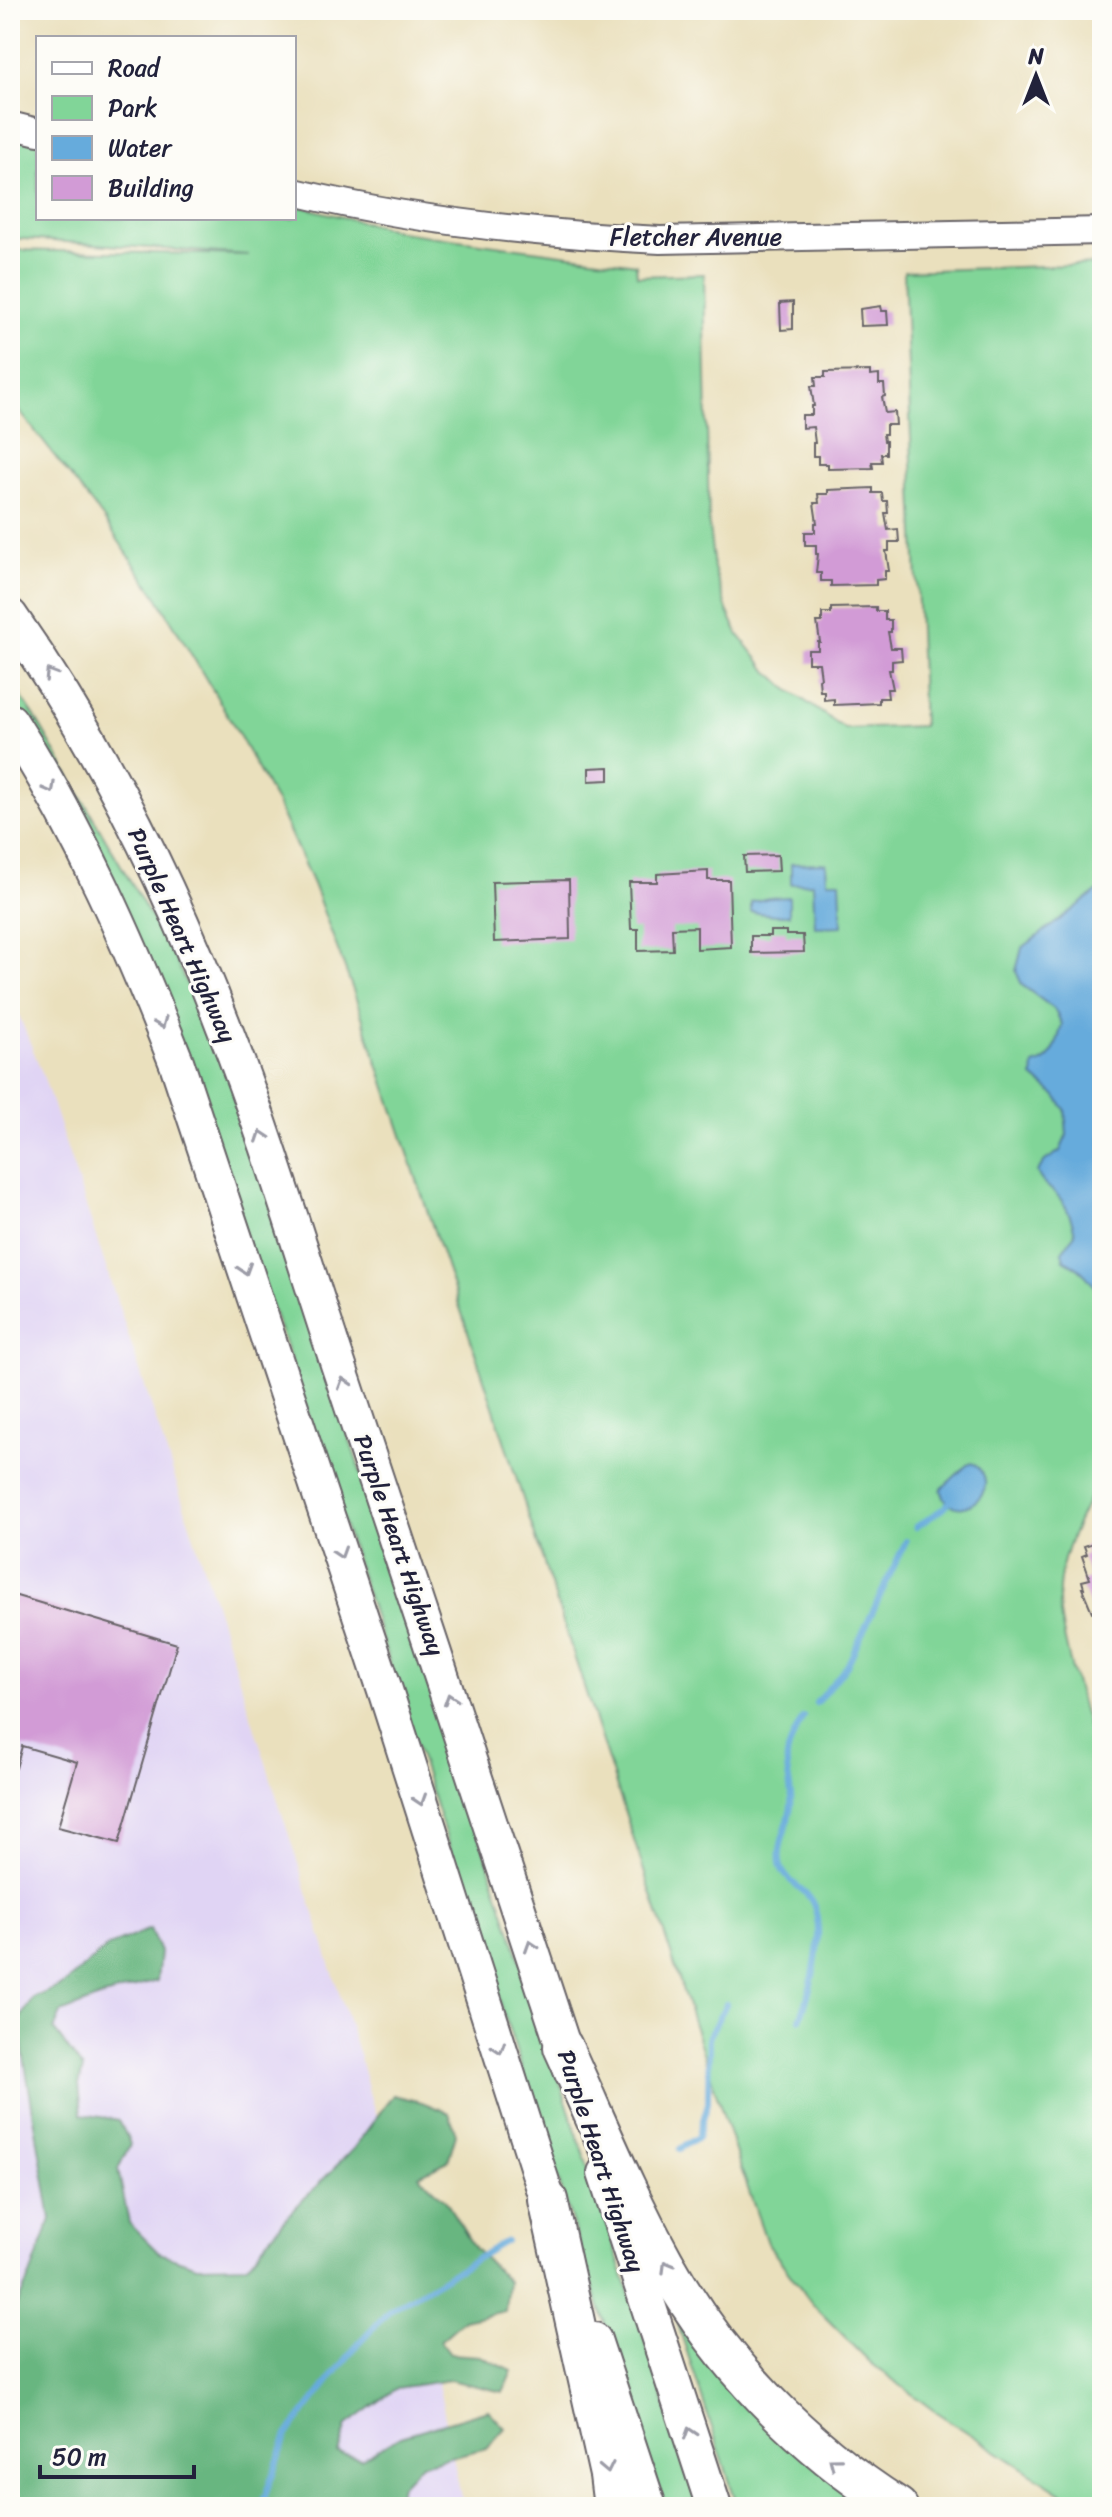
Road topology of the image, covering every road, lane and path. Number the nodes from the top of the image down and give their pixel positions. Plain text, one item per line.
1 (10, 125) edge
2 (36, 132) edge
3 (296, 192) edge
4 (1102, 231) edge
5 (10, 616) edge
6 (10, 721) edge
7 (563, 2047) junction
8 (548, 2200) junction
9 (613, 2507) edge
10 (649, 2507) edge
11 (714, 2507) edge
12 (898, 2507) edge

1 - 2 street
3 - 4 street, Fletcher Avenue
7 -> 5 main road, Purple Heart Highway
6 -> 8 main road
11 -> 7 main road, Purple Heart Highway
12 -> 7 highway
8 -> 9 highway
8 - 10 main road

